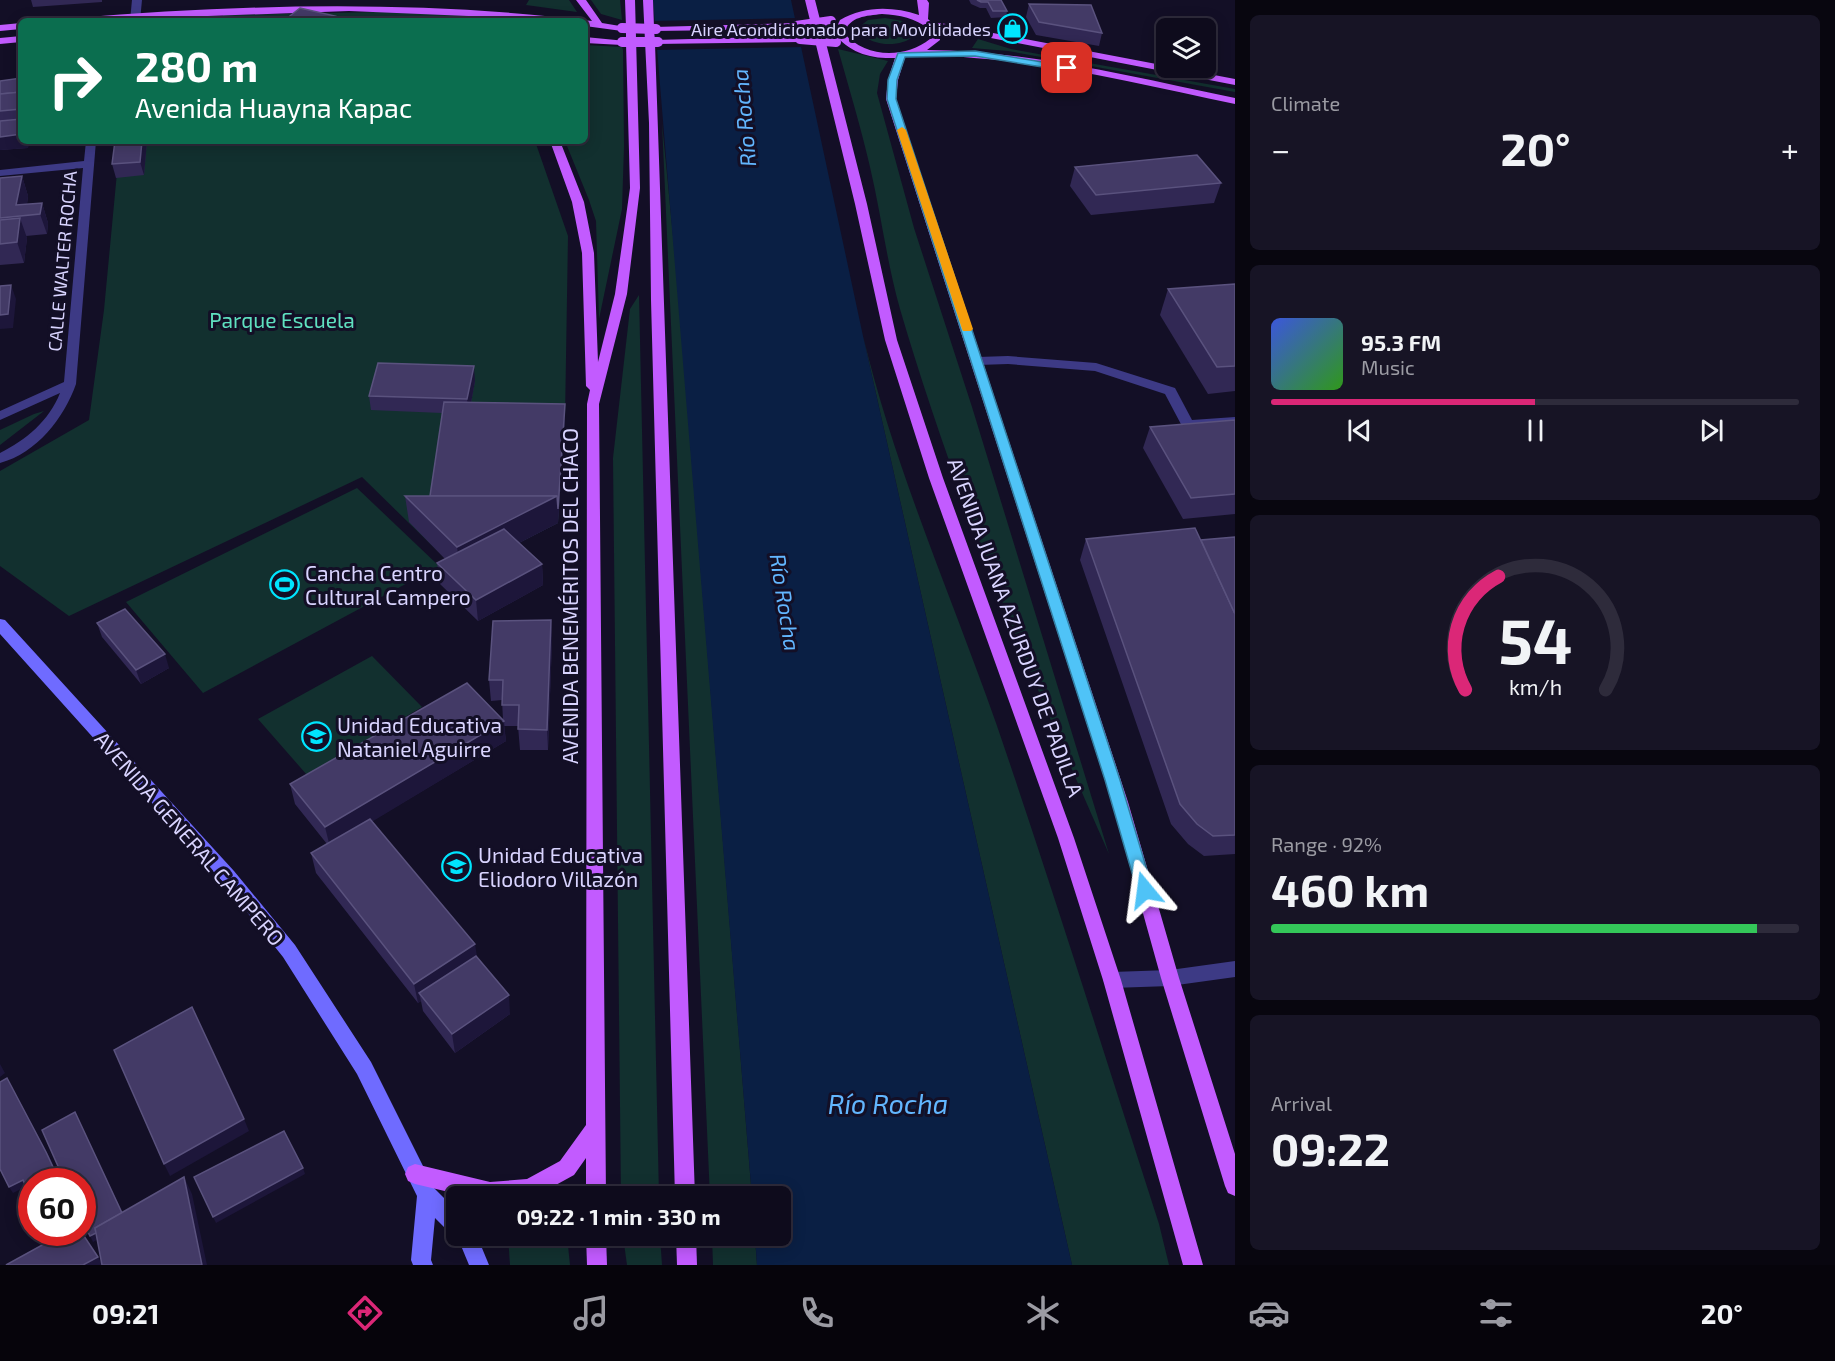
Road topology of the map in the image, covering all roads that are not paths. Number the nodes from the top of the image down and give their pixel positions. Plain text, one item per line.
1 (137, 0) edge
2 (363, 0) edge
3 (581, 0) edge
4 (630, 0) edge
5 (648, 0) edge
6 (810, 0) edge
7 (866, 0) edge
8 (922, 0) edge
9 (336, 4) junction
10 (512, 5) edge
11 (852, 16) junction
12 (136, 18) edge
13 (578, 18) edge
14 (588, 20) edge
15 (925, 21) junction
16 (598, 22) junction
17 (18, 26) edge
18 (0, 28) edge
19 (18, 39) edge
20 (0, 40) edge
21 (588, 40) edge
22 (858, 49) junction
23 (907, 54) junction
24 (1235, 82) edge
25 (1235, 101) edge
26 (91, 144) edge
27 (556, 144) edge
28 (89, 164) junction
29 (0, 173) edge
30 (978, 361) junction
31 (70, 384) junction
32 (593, 404) junction
33 (0, 416) edge
34 (1235, 421) edge
35 (0, 459) edge
36 (0, 624) edge
37 (1235, 969) edge
38 (1170, 978) junction
39 (1112, 980) junction
40 (594, 1129) junction
41 (415, 1174) junction
42 (596, 1186) edge
43 (685, 1186) edge
44 (1235, 1186) edge
45 (426, 1195) junction
46 (446, 1215) edge
47 (471, 1246) edge
48 (596, 1246) edge
49 (686, 1246) edge
50 (423, 1265) edge
51 (479, 1265) edge
52 (597, 1265) edge
53 (687, 1265) edge
54 (1193, 1265) edge

1 - 12 street
2 - 9 main road
3 - 16 main road
4 - 32 main road, AVENIDA BENEMÉRITOS DEL CHACO
5 - 43 main road
6 - 39 main road, AVENIDA JUANA AZURDUY DE PADILLA
7 - 11 main road
8 - 15 main road
9 - 10 main road
9 - 12 main road
10 - 13 main road
11 - 15 main road
11 - 16 main road, bridge
11 - 22 main road
14 - 16 main road
15 - 23 main road
15 - 24 main road
17 - 18 main road
19 - 20 main road
21 - 22 main road, bridge
22 - 23 main road
23 - 25 main road
23 - 30 main road, AVENIDA JUANA AZURDUY DE PADILLA
26 - 28 street, CALLE WALTER ROCHA
27 - 32 main road
28 - 29 street
28 - 31 street, CALLE WALTER ROCHA
30 - 34 street
30 - 38 main road, AVENIDA JUANA AZURDUY DE PADILLA
31 - 33 street
31 - 35 street, CALLE WALTER ROCHA
32 - 40 main road, AVENIDA BENEMÉRITOS DEL CHACO
36 - 41 street, AVENIDA GENERAL CAMPERO
37 - 38 street
38 - 39 street
38 - 44 main road, AVENIDA JUANA AZURDUY DE PADILLA
39 - 54 main road, AVENIDA JUANA AZURDUY DE PADILLA
40 - 41 main road
40 - 42 main road, AVENIDA BENEMÉRITOS DEL CHACO
41 - 45 street, AVENIDA GENERAL CAMPERO
45 - 46 street, AVENIDA GENERAL CAMPERO
45 - 50 street
47 - 51 street
48 - 52 main road
49 - 53 main road

